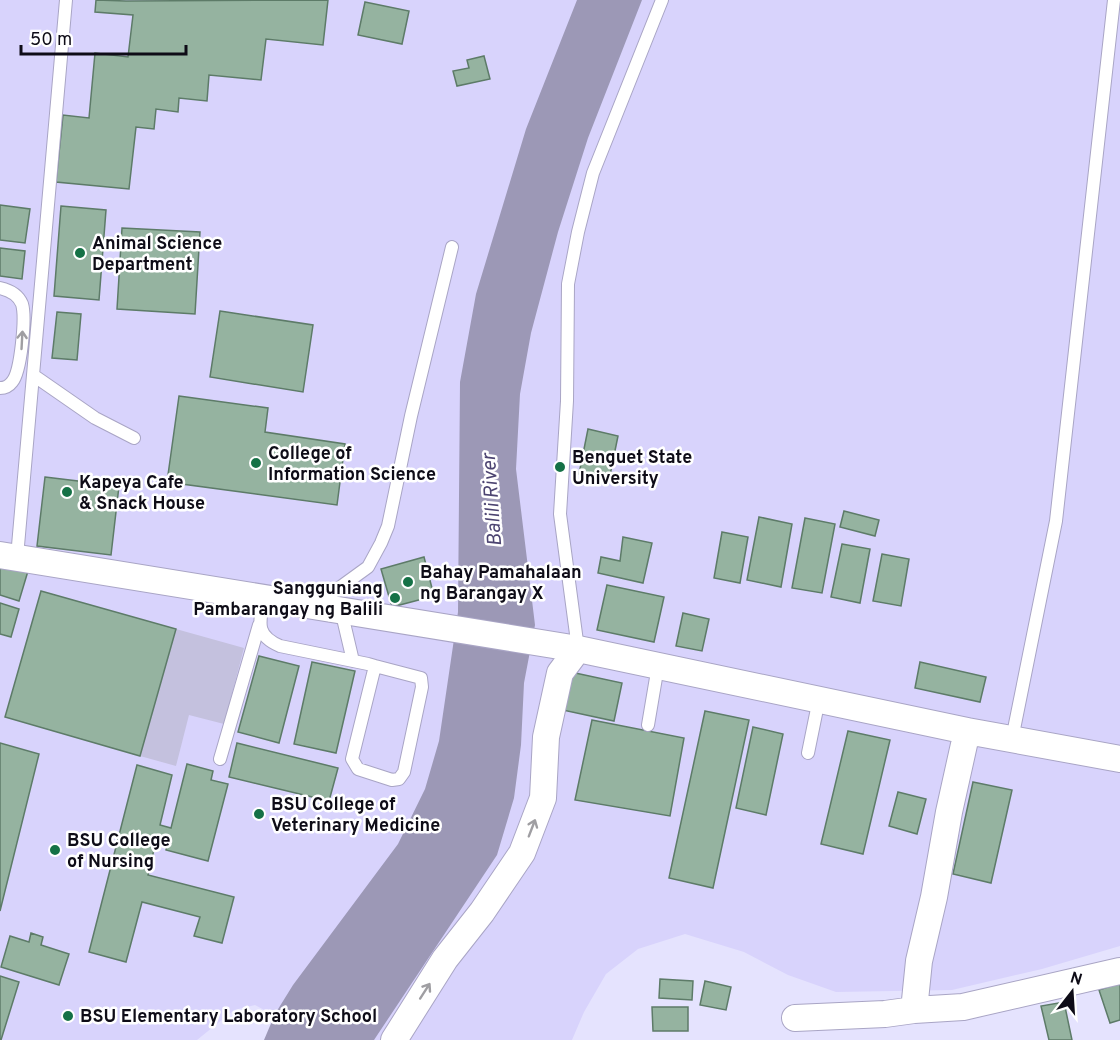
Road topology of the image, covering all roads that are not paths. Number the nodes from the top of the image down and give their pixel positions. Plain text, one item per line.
1 (66, 0) edge
2 (662, 0) edge
3 (1114, 0) edge
4 (452, 247) dead end
5 (0, 288) edge
6 (33, 375) junction
7 (0, 388) edge
8 (134, 438) dead end
9 (8, 556) edge
10 (264, 597) junction
11 (313, 606) junction
12 (341, 610) junction
13 (259, 625) junction
14 (569, 647) junction
15 (353, 661) junction
16 (375, 666) junction
17 (658, 666) junction
18 (819, 699) junction
19 (648, 725) dead end
20 (967, 731) junction
21 (1012, 739) junction
22 (808, 753) dead end
23 (220, 759) dead end
24 (1120, 759) edge
25 (1120, 971) edge
26 (914, 1010) junction
27 (795, 1018) dead end
28 (394, 1040) edge

1 - 6 lane
2 - 14 lane
3 - 21 lane
4 - 11 lane
7 -> 5 lane
6 - 8 lane
6 - 9 lane
9 - 10 street
10 - 11 street
10 - 13 lane
11 - 12 street
12 - 14 street
12 - 15 lane
13 - 15 lane
13 - 23 lane
14 - 17 street
28 -> 14 street
15 - 16 lane
16 - 16 lane
17 - 18 street
17 - 19 lane
18 - 20 street
18 - 22 lane
20 - 21 street
20 - 26 street
21 - 24 street
25 - 26 street
26 - 27 street

